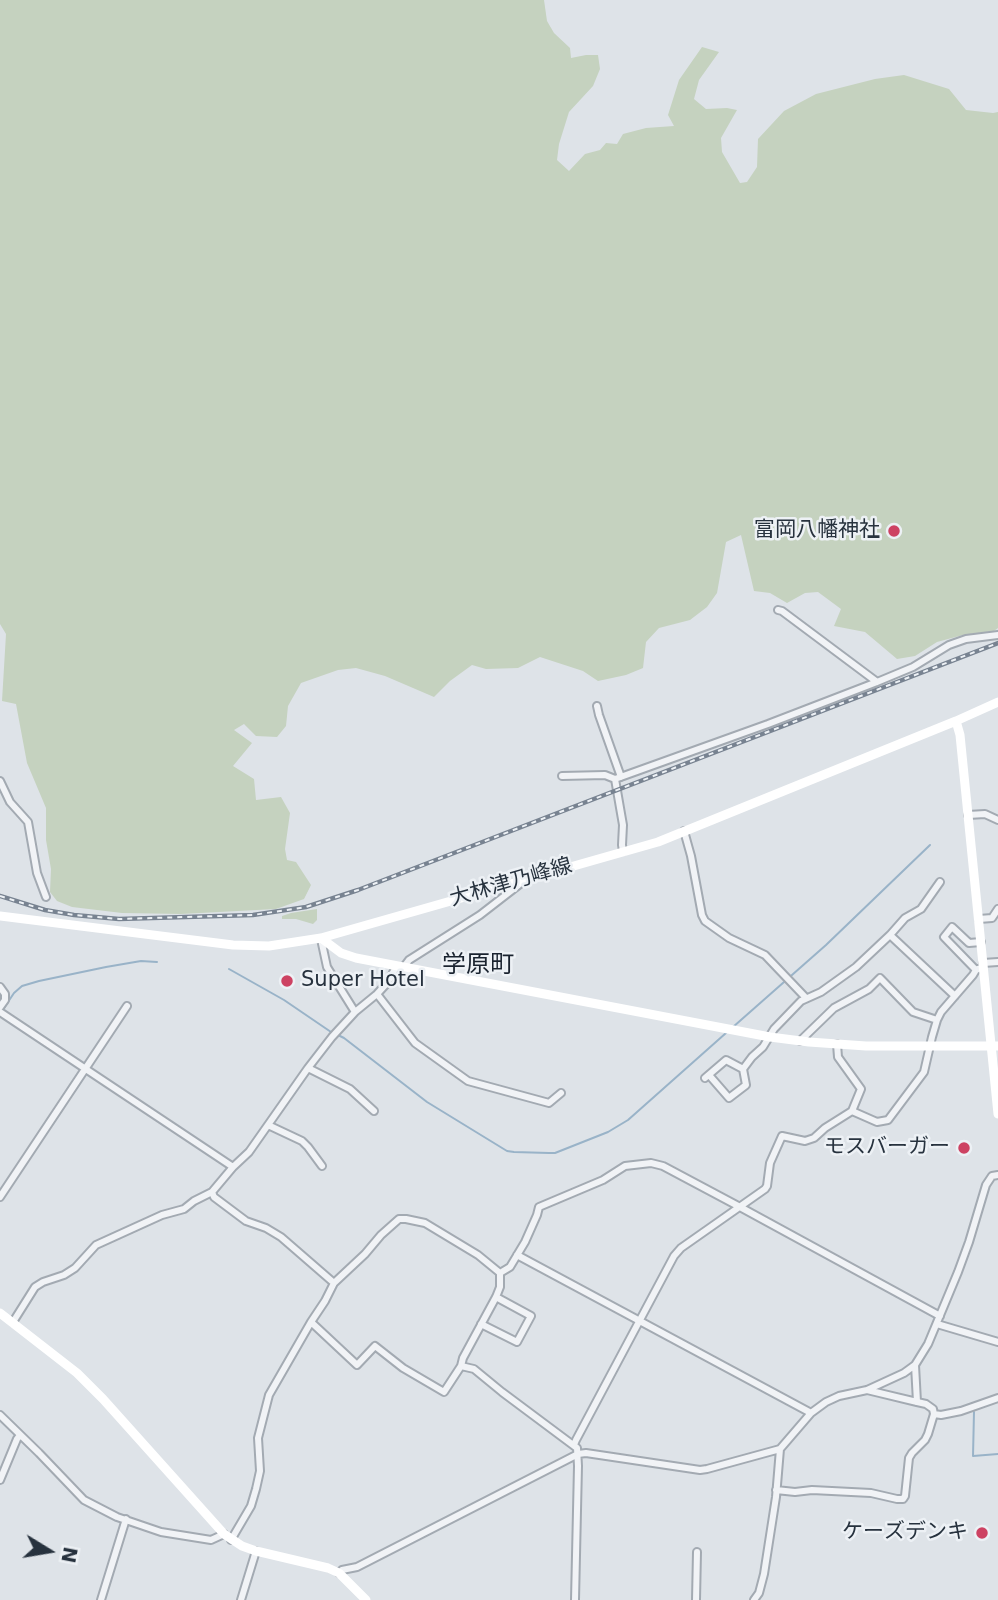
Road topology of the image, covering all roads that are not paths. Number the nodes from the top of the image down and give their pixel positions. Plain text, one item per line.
1 (778, 610) dead end
2 (998, 635) edge
3 (877, 682) junction
4 (998, 702) edge
5 (597, 706) dead end
6 (956, 721) junction
7 (562, 776) dead end
8 (618, 778) junction
9 (0, 781) edge
10 (968, 815) junction
11 (998, 820) edge
12 (684, 831) junction
13 (623, 851) junction
14 (526, 879) junction
15 (940, 882) dead end
16 (46, 897) dead end
17 (998, 909) edge
18 (0, 916) edge
19 (979, 919) junction
20 (890, 935) junction
21 (321, 938) junction
22 (981, 942) junction
23 (998, 962) edge
24 (400, 967) junction
25 (981, 967) junction
26 (0, 987) edge
27 (377, 994) junction
28 (955, 996) junction
29 (806, 998) junction
30 (127, 1006) dead end
31 (1, 1011) edge
32 (355, 1012) junction
33 (937, 1020) junction
34 (770, 1037) junction
35 (800, 1041) junction
36 (836, 1044) junction
37 (930, 1046) junction
38 (994, 1046) edge
39 (308, 1068) junction
40 (85, 1069) junction
41 (743, 1069) junction
42 (996, 1080) edge
43 (561, 1093) dead end
44 (374, 1111) dead end
45 (852, 1111) junction
46 (998, 1114) edge
47 (268, 1125) junction
48 (322, 1166) dead end
49 (233, 1167) junction
50 (998, 1175) edge
51 (212, 1192) junction
52 (0, 1197) edge
53 (740, 1207) junction
54 (517, 1255) junction
55 (500, 1273) junction
56 (334, 1283) junction
57 (496, 1297) junction
58 (0, 1313) edge
59 (938, 1320) junction
60 (640, 1321) junction
61 (13, 1322) junction
62 (311, 1322) junction
63 (481, 1324) junction
64 (998, 1342) edge
65 (915, 1365) junction
66 (461, 1366) junction
67 (867, 1390) junction
68 (998, 1398) edge
69 (916, 1402) junction
70 (811, 1413) junction
71 (934, 1414) junction
72 (0, 1415) edge
73 (20, 1435) junction
74 (575, 1445) junction
75 (780, 1449) junction
76 (578, 1454) junction
77 (0, 1480) edge
78 (776, 1490) junction
79 (126, 1519) junction
80 (227, 1537) junction
81 (256, 1551) junction
82 (697, 1552) dead end
83 (339, 1573) junction
84 (101, 1600) edge
85 (241, 1600) edge
86 (366, 1600) edge
87 (575, 1600) edge
88 (696, 1600) edge
89 (754, 1600) edge

1 - 3 street
2 - 3 street
3 - 8 street
4 - 6 street, 大林津乃峰線
5 - 8 street
6 - 10 street
6 - 12 street, 大林津乃峰線
7 - 8 street
8 - 13 street
9 - 16 street
10 - 11 street
10 - 19 street
12 - 13 street, 大林津乃峰線
12 - 29 street
13 - 14 street, 大林津乃峰線
14 - 21 street, 大林津乃峰線
14 - 24 street
15 - 20 street
17 - 19 street
18 - 21 street, 大林津乃峰線
19 - 22 street
20 - 28 street
20 - 29 street
21 - 24 street
21 - 32 street
22 - 25 street
22 - 25 street
23 - 25 street
24 - 27 street
24 - 34 street
25 - 28 street
25 - 38 street
26 - 31 street
27 - 32 street
27 - 43 street
28 - 33 street
29 - 34 street
30 - 40 street
31 - 40 street
32 - 39 street
33 - 35 street
33 - 37 street
34 - 35 street
34 - 41 street
35 - 36 street
36 - 37 street
36 - 45 street
37 - 38 street
37 - 45 street
38 - 42 street
39 - 44 street
39 - 47 street
40 - 49 street
40 - 52 street
41 - 41 street
42 - 46 street
45 - 53 street
47 - 48 street
47 - 49 street
49 - 51 street
50 - 59 street
51 - 56 street
51 - 61 street
53 - 54 street
53 - 59 street
53 - 60 street
54 - 55 street
54 - 60 street
55 - 56 street
55 - 57 street
56 - 62 street
57 - 63 street
57 - 63 street
58 - 61 street
59 - 64 street
59 - 65 street
60 - 70 street
60 - 74 street
61 - 80 street
62 - 66 street
62 - 80 street
63 - 66 street
65 - 67 street
65 - 69 street
66 - 74 street
67 - 69 street
67 - 70 street
68 - 71 street
69 - 71 street
70 - 75 street
71 - 78 street
72 - 73 street
73 - 77 street
73 - 79 street
74 - 76 street
75 - 76 street
75 - 78 street
76 - 83 street
76 - 87 street
78 - 89 street
79 - 80 street
79 - 84 street
80 - 81 street
81 - 83 street
81 - 85 street
82 - 88 street
83 - 86 street

